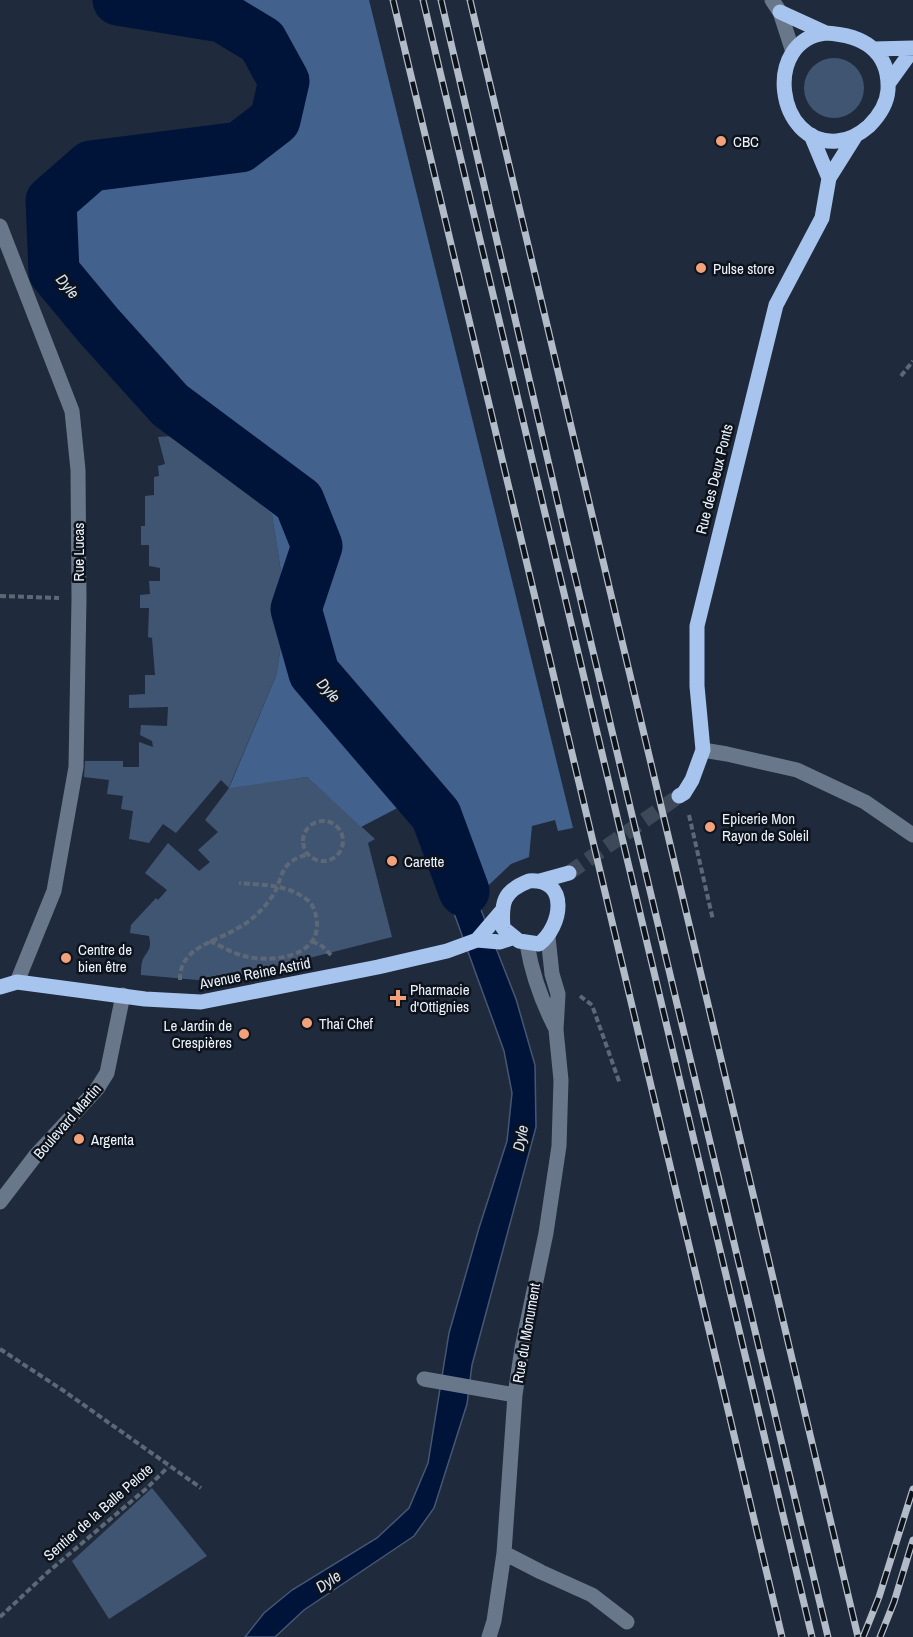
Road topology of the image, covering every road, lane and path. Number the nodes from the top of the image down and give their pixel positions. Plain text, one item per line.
1 (776, 6) edge
2 (826, 33) junction
3 (874, 49) junction
4 (913, 49) edge
5 (793, 52) junction
6 (888, 84) junction
7 (811, 135) junction
8 (855, 135) junction
9 (829, 178) junction
10 (0, 226) edge
11 (913, 361) edge
12 (901, 376) dead end
13 (0, 596) edge
14 (78, 598) junction
15 (703, 750) junction
16 (681, 794) joint
17 (913, 835) edge
18 (309, 854) junction
19 (540, 881) junction
20 (239, 883) dead end
21 (277, 886) junction
22 (558, 900) junction
23 (501, 912) junction
24 (713, 920) dead end
25 (548, 937) junction
26 (512, 938) junction
27 (210, 941) junction
28 (312, 941) junction
29 (485, 941) junction
30 (527, 944) junction
31 (331, 956) dead end
32 (552, 974) junction
33 (17, 982) junction
34 (180, 983) dead end
35 (0, 987) edge
36 (123, 995) junction
37 (556, 1030) junction
38 (620, 1084) dead end
39 (0, 1202) edge
40 (0, 1349) edge
41 (424, 1379) dead end
42 (515, 1395) junction
43 (168, 1467) junction
44 (201, 1488) dead end
45 (504, 1553) junction
46 (0, 1617) edge
47 (627, 1622) dead end
48 (489, 1637) edge

1 - 2 main road, Rue des Deux Ponts
1 - 5 street
2 - 3 main road, Rue des Deux Ponts
2 - 5 main road
3 - 4 main road, Rue des Deux Ponts
3 - 6 main road
4 - 6 main road, Rue des Deux Ponts
5 - 7 main road
6 - 8 main road, Rue des Deux Ponts
7 - 8 main road
7 - 9 main road
8 - 9 main road, Rue des Deux Ponts
9 - 15 main road, Rue des Deux Ponts
10 - 14 street, Rue Lucas
11 - 12 path
13 - 14 path
14 - 33 street, Rue Lucas
15 - 16 main road, Rue des Deux Ponts
15 - 17 street
16 - 24 path
18 - 18 path
18 - 21 path
19 - 22 main road
19 - 22 main road
19 - 23 main road
20 - 21 path
21 - 27 path
21 - 28 path
22 - 25 main road
23 - 26 main road
23 - 29 main road
25 - 30 main road
25 - 32 street, Rue du Monument
26 - 29 main road, Avenue Reine Astrid
26 - 30 main road
27 - 28 path
27 - 34 path
28 - 31 path
29 - 36 main road, Avenue Reine Astrid
30 - 37 street, Rue du Monument
32 - 37 street, Rue du Monument
32 - 38 path
33 - 35 main road, Avenue Reine Astrid
33 - 36 main road, Avenue Reine Astrid
36 - 39 street, Boulevard Martin
37 - 42 street, Rue du Monument
40 - 43 path, Sentier de la Balle Pelote
41 - 42 street
42 - 45 street, Rue du Monument
43 - 44 path
43 - 46 path, Sentier de la Balle Pelote
45 - 47 street
45 - 48 street, Rue du Monument

